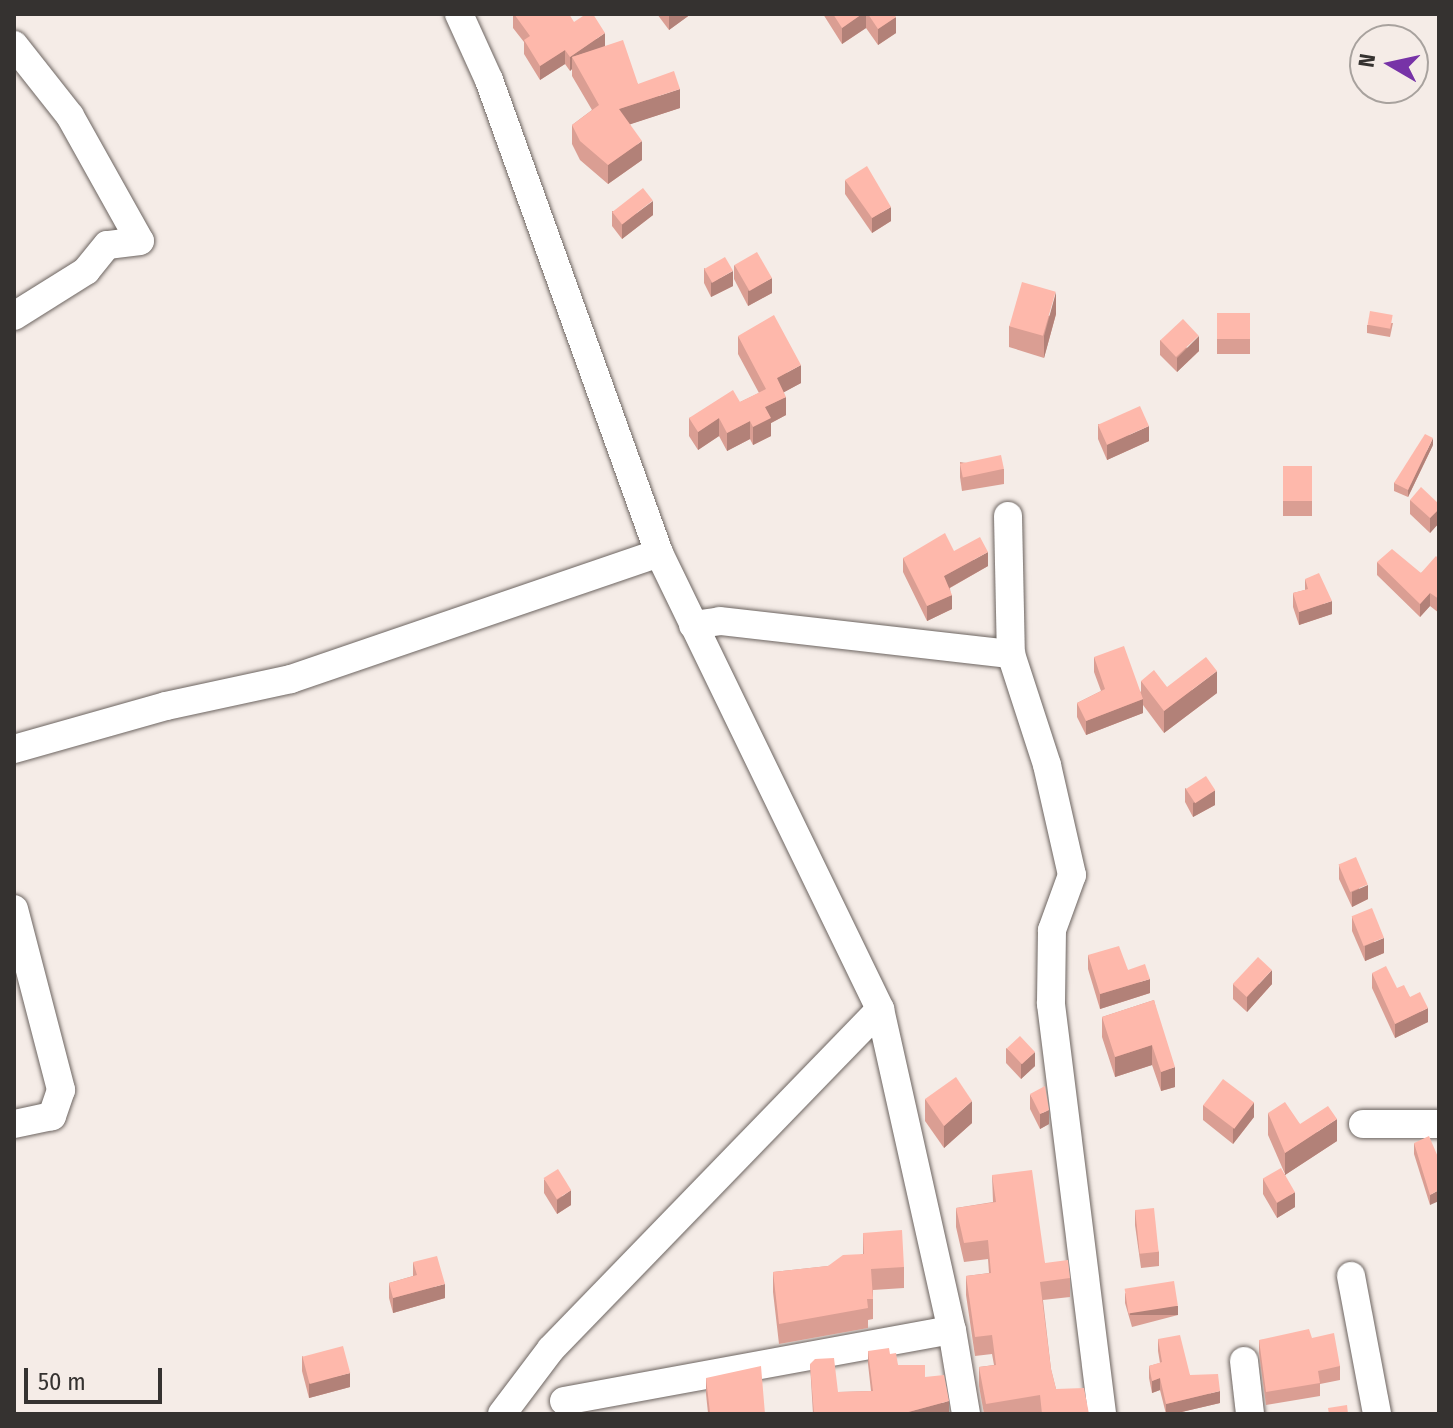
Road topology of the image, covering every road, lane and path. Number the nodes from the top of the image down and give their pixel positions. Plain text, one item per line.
1 (467, 17) edge
2 (14, 45) edge
3 (14, 316) edge
4 (1008, 516) dead end
5 (659, 553) junction
6 (693, 625) junction
7 (1011, 654) junction
8 (14, 749) edge
9 (14, 909) edge
10 (880, 1009) junction
11 (14, 1124) edge
12 (1363, 1124) dead end
13 (1439, 1124) edge
14 (1351, 1276) dead end
15 (952, 1330) junction
16 (551, 1349) junction
17 (1244, 1361) dead end
18 (565, 1408) edge
19 (1247, 1413) edge
20 (502, 1414) edge
21 (966, 1414) edge
22 (1102, 1414) edge
23 (1377, 1414) edge

1 - 5 street
2 - 3 street
4 - 7 street
5 - 6 street
5 - 8 street
6 - 7 street
6 - 10 street
7 - 22 street
9 - 11 street
10 - 15 street
10 - 16 street
12 - 13 street
14 - 23 street
15 - 18 street
15 - 21 street
16 - 18 street
16 - 20 street
17 - 19 street

